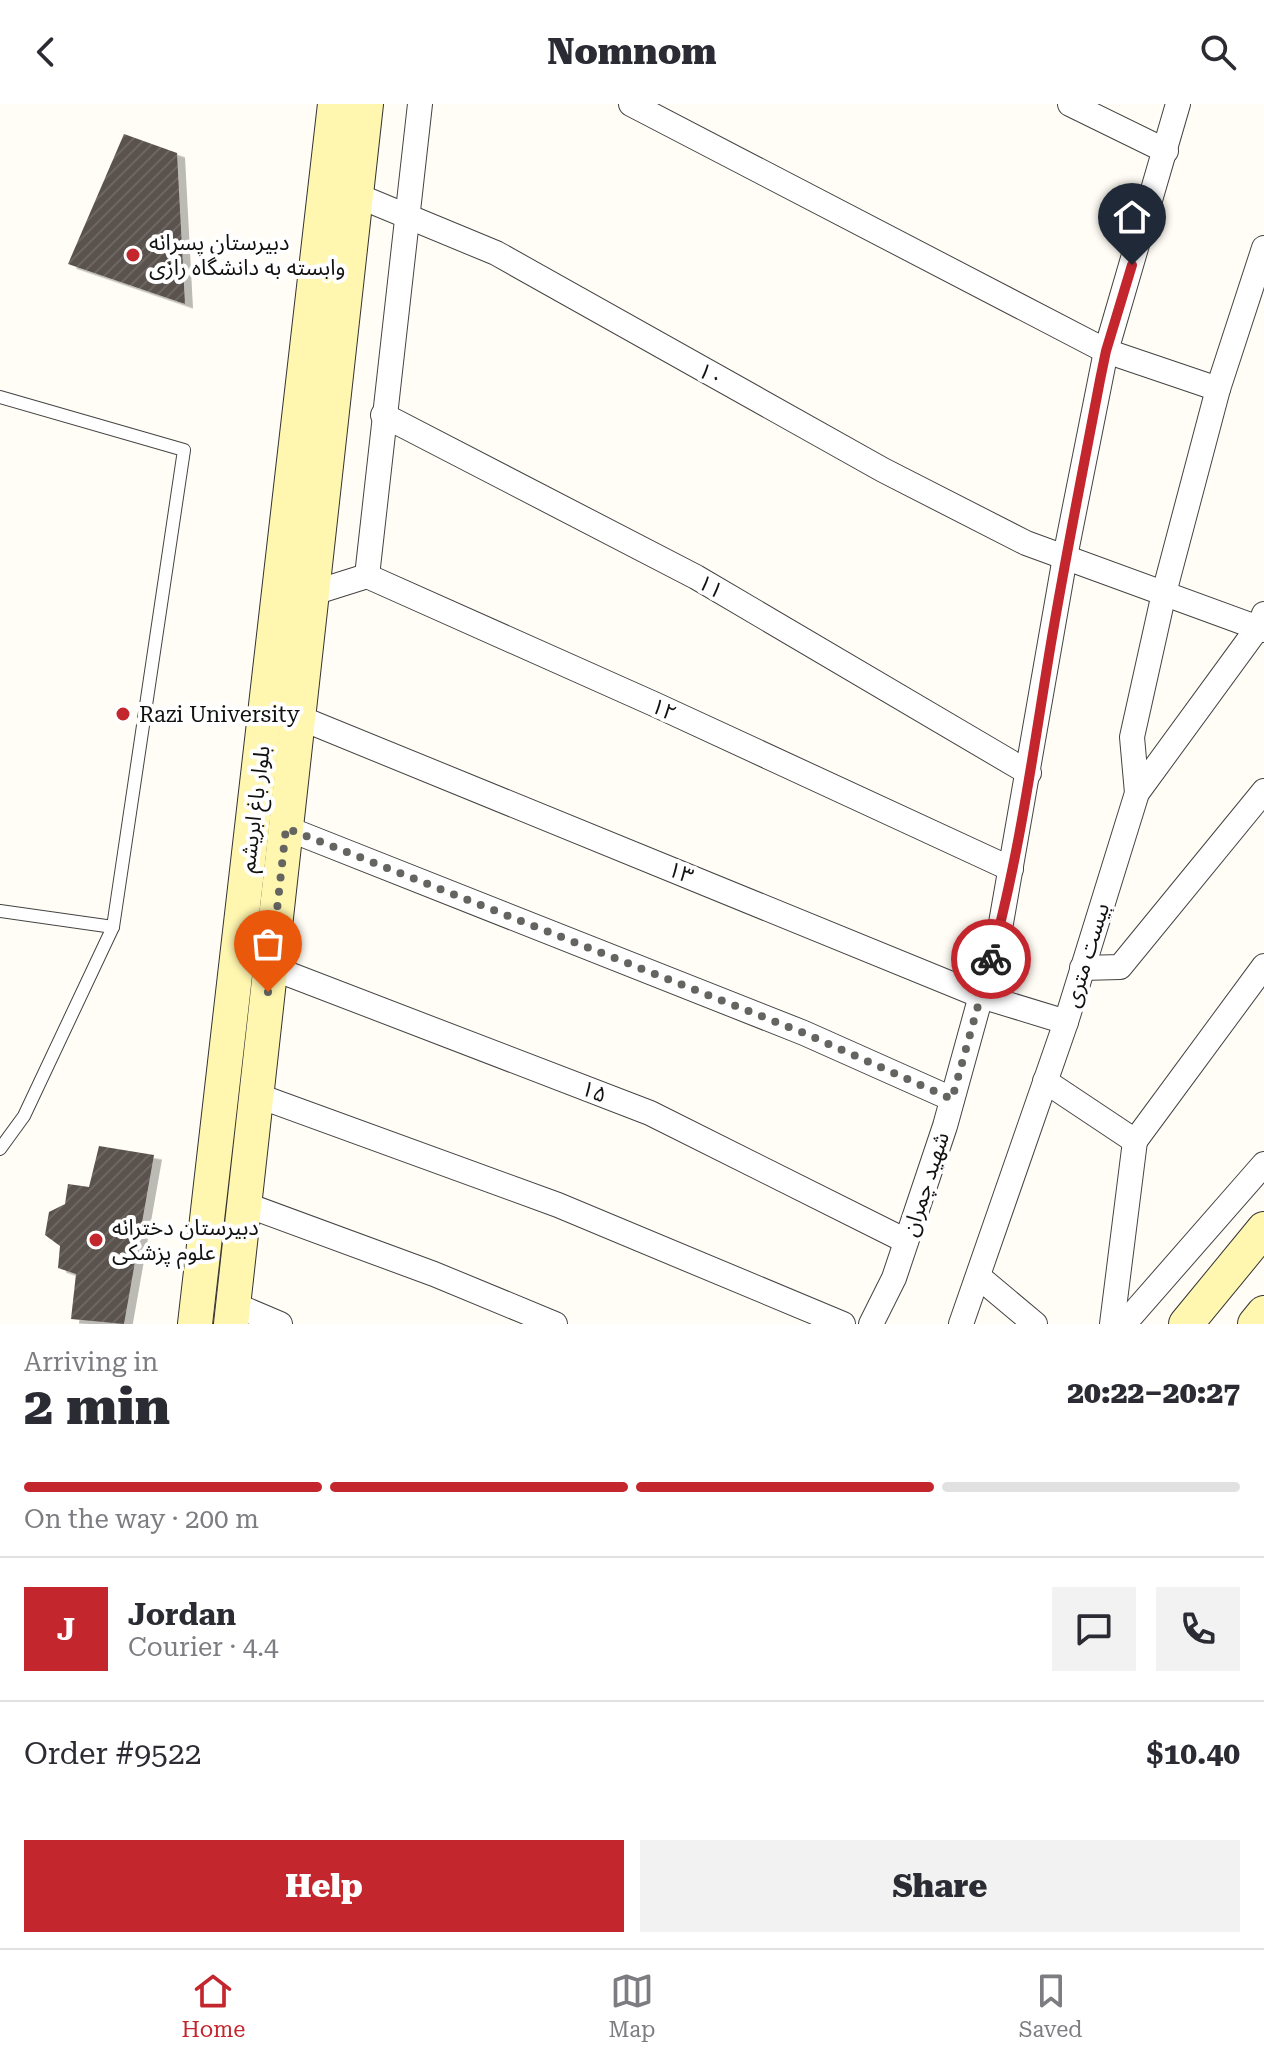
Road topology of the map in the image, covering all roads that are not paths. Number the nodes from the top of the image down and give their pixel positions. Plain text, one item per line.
1 (335, 104) edge
2 (366, 104) edge
3 (420, 104) edge
4 (631, 104) edge
5 (1070, 104) edge
6 (1178, 104) edge
7 (1166, 151) junction
8 (356, 195) junction
9 (409, 217) junction
10 (1263, 252) edge
11 (1106, 351) junction
12 (1218, 389) junction
13 (0, 397) edge
14 (383, 415) junction
15 (1065, 557) junction
16 (367, 576) junction
17 (1164, 593) junction
18 (299, 611) junction
19 (1262, 624) edge
20 (270, 672) junction
21 (300, 700) junction
22 (1029, 773) junction
23 (1264, 791) edge
24 (1137, 793) junction
25 (286, 828) junction
26 (1011, 869) junction
27 (0, 911) edge
28 (113, 927) junction
29 (1264, 966) edge
30 (270, 967) junction
31 (1082, 968) junction
32 (981, 996) junction
33 (1066, 1022) junction
34 (1045, 1081) junction
35 (256, 1095) junction
36 (952, 1099) junction
37 (1135, 1141) junction
38 (0, 1149) edge
39 (1264, 1164) edge
40 (244, 1204) junction
41 (1264, 1229) edge
42 (906, 1241) junction
43 (979, 1277) junction
44 (1264, 1313) edge
45 (232, 1314) edge
46 (195, 1324) edge
47 (280, 1324) edge
48 (555, 1324) edge
49 (843, 1324) edge
50 (871, 1324) edge
51 (961, 1324) edge
52 (1035, 1324) edge
53 (1112, 1324) edge
54 (1124, 1324) edge
55 (1186, 1324) edge
56 (1255, 1324) edge

1 - 18 main road, بلوار باغ ابریشم
2 - 8 main road, بلوار باغ ابریشم
3 - 9 street
4 - 11 street
5 - 7 street
6 - 7 street, شهید چمران
7 - 11 street, شهید چمران
8 - 9 street, ۱۰
8 - 18 main road, بلوار باغ ابریشم
9 - 14 street
9 - 15 street, ۱۰
10 - 12 street
11 - 12 street
11 - 15 street, شهید چمران
12 - 17 street
13 - 28 lane
14 - 16 street
14 - 22 street, ۱۱
15 - 17 street, ۱۰
15 - 22 street, شهید چمران
16 - 18 street
16 - 26 street, ۱۲
17 - 19 street, ۱۰
17 - 24 street
18 - 20 main road, بلوار باغ ابریشم
18 - 21 main road, بلوار باغ ابریشم
19 - 24 street, بیست متری
20 - 21 main road
20 - 46 main road, بلوار باغ ابریشم
21 - 25 main road, بلوار باغ ابریشم
21 - 32 street, ۱۳
22 - 26 street, شهید چمران
23 - 31 street
24 - 31 street, بیست متری
25 - 30 main road, بلوار باغ ابریشم
25 - 36 street
26 - 32 street, شهید چمران
27 - 28 lane
28 - 38 lane
29 - 37 street
30 - 35 main road, بلوار باغ ابریشم
30 - 42 street, ۱۵
31 - 33 street, بیست متری
32 - 33 street, ۱۳
32 - 36 street, شهید چمران
33 - 34 street, بیست متری
34 - 37 street
34 - 43 street, بیست متری
35 - 40 main road, بلوار باغ ابریشم
35 - 49 street
36 - 42 street, شهید چمران
37 - 53 street
39 - 54 street
40 - 45 main road, بلوار باغ ابریشم
40 - 48 street
41 - 55 main road
42 - 50 street, شهید چمران
43 - 51 street, بیست متری
43 - 52 street
44 - 56 main road
45 - 47 street

